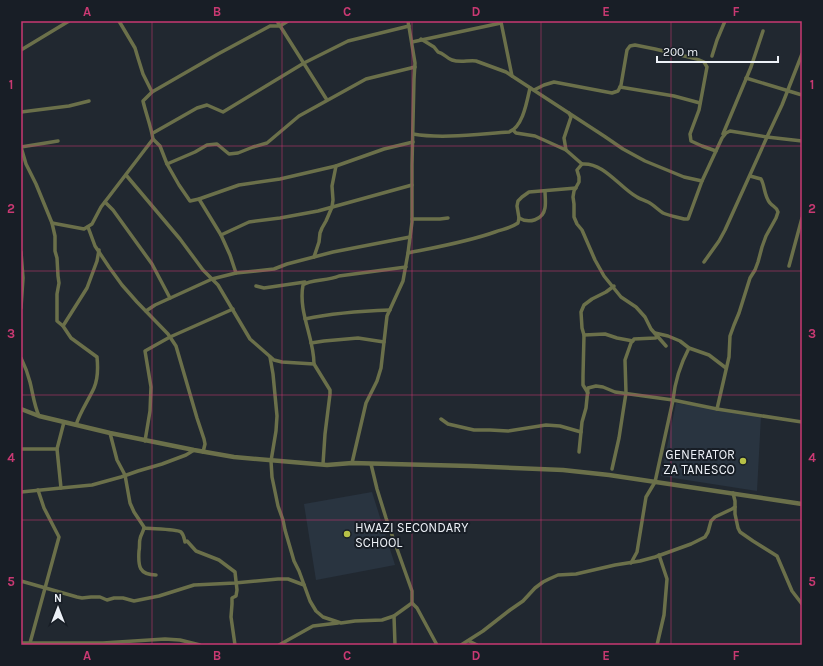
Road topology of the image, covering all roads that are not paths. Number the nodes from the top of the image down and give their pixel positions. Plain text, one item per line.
1 (69, 21) edge
2 (119, 21) edge
3 (277, 21) edge
4 (288, 21) edge
5 (408, 21) edge
6 (725, 21) edge
7 (501, 22) edge
8 (280, 26) junction
9 (409, 26) junction
10 (763, 30) dead end
11 (421, 39) junction
12 (412, 42) junction
13 (21, 50) edge
14 (802, 54) edge
15 (712, 56) dead end
16 (304, 63) junction
17 (415, 67) junction
18 (512, 76) junction
19 (746, 78) junction
20 (620, 87) junction
21 (530, 88) junction
22 (534, 90) junction
23 (788, 91) junction
24 (152, 92) junction
25 (802, 95) edge
26 (89, 100) dead end
27 (327, 100) junction
28 (700, 103) junction
29 (21, 112) edge
30 (568, 112) junction
31 (513, 130) junction
32 (152, 133) junction
33 (413, 134) junction
34 (766, 137) junction
35 (722, 138) junction
36 (153, 139) junction
37 (58, 141) dead end
38 (802, 141) edge
39 (412, 142) junction
40 (21, 147) edge
41 (566, 150) junction
42 (716, 151) junction
43 (167, 164) junction
44 (582, 164) junction
45 (336, 166) junction
46 (126, 175) junction
47 (750, 176) junction
48 (702, 181) junction
49 (412, 185) junction
50 (576, 188) junction
51 (545, 191) junction
52 (199, 199) junction
53 (105, 202) junction
54 (332, 207) junction
55 (448, 218) dead end
56 (519, 218) junction
57 (802, 218) edge
58 (412, 219) junction
59 (52, 223) junction
60 (88, 227) junction
61 (221, 235) junction
62 (410, 237) junction
63 (99, 250) junction
64 (21, 252) edge
65 (408, 253) junction
66 (314, 257) junction
67 (704, 262) dead end
68 (789, 266) dead end
69 (406, 267) junction
70 (236, 273) junction
71 (212, 279) junction
72 (307, 282) junction
73 (256, 286) dead end
74 (614, 286) junction
75 (170, 298) junction
76 (21, 308) edge
77 (233, 309) junction
78 (390, 310) junction
79 (146, 311) junction
80 (305, 319) junction
81 (63, 326) junction
82 (584, 335) junction
83 (656, 335) junction
84 (170, 337) junction
85 (633, 341) junction
86 (384, 342) junction
87 (311, 343) junction
88 (666, 346) dead end
89 (689, 348) junction
90 (270, 357) junction
91 (21, 358) edge
92 (314, 364) junction
93 (726, 368) junction
94 (626, 392) junction
95 (588, 393) junction
96 (673, 400) junction
97 (21, 409) edge
98 (717, 409) junction
99 (39, 416) junction
100 (441, 419) dead end
101 (64, 422) junction
102 (802, 422) edge
103 (76, 425) junction
104 (581, 432) junction
105 (110, 433) junction
106 (145, 441) junction
107 (21, 449) edge
108 (57, 449) junction
109 (194, 450) junction
110 (203, 452) junction
111 (579, 452) dead end
112 (271, 461) junction
113 (352, 463) junction
114 (323, 464) junction
115 (371, 464) junction
116 (612, 468) dead end
117 (126, 475) junction
118 (655, 482) junction
119 (60, 488) junction
120 (38, 490) junction
121 (21, 492) edge
122 (732, 493) junction
123 (802, 504) edge
124 (735, 507) junction
125 (144, 528) junction
126 (659, 555) junction
127 (631, 563) junction
128 (156, 575) dead end
129 (21, 581) edge
130 (236, 583) junction
131 (304, 585) junction
132 (44, 588) junction
133 (412, 603) junction
134 (802, 604) edge
135 (394, 616) junction
136 (341, 623) junction
137 (180, 640) junction
138 (468, 641) junction
139 (21, 643) edge
140 (30, 643) junction
141 (110, 644) edge
142 (179, 645) edge
143 (200, 645) edge
144 (235, 645) edge
145 (278, 645) edge
146 (395, 645) edge
147 (437, 645) edge
148 (461, 645) edge
149 (477, 645) edge
150 (657, 645) edge

1 - 13 street
2 - 24 street
3 - 8 street
4 - 8 street
5 - 9 street
6 - 15 street
7 - 11 street
7 - 18 street
8 - 16 street
8 - 24 street
9 - 12 street
9 - 16 street
10 - 19 street
11 - 12 street
11 - 18 street
12 - 17 street
14 - 23 street
16 - 27 street
16 - 32 street
17 - 27 street
17 - 33 street
18 - 21 street
19 - 23 street
19 - 35 street
20 - 22 street
20 - 28 street
20 - 28 street
21 - 22 street
21 - 31 street
22 - 30 street
23 - 25 street
23 - 34 street
24 - 32 street
26 - 29 street
27 - 43 street
28 - 42 street
30 - 41 street
30 - 48 street
31 - 33 street
31 - 41 street
32 - 36 street
33 - 39 street
34 - 35 street
34 - 38 street
34 - 47 street
35 - 42 street
36 - 43 street
36 - 46 street
37 - 40 street
39 - 45 street
39 - 49 street
40 - 59 street
41 - 44 street
42 - 48 street
43 - 52 street
44 - 48 street
44 - 50 street
45 - 52 street
45 - 54 street
46 - 53 street
46 - 71 street
47 - 67 street
47 - 93 street
49 - 54 street
49 - 58 street
50 - 51 street
50 - 74 street
51 - 56 street
51 - 56 street
52 - 61 street
53 - 60 street
53 - 75 street
54 - 61 street
54 - 66 street
55 - 58 street
56 - 65 street
57 - 68 street
58 - 62 street
59 - 60 street
59 - 81 street
60 - 63 street
61 - 70 street
62 - 65 street
62 - 66 street
63 - 79 street
63 - 81 street
64 - 76 street
65 - 69 street
66 - 70 street
69 - 72 street
69 - 78 street
70 - 71 street
71 - 75 street
71 - 77 street
72 - 73 street
72 - 80 street
74 - 82 street
74 - 83 street
75 - 79 street
77 - 84 street
77 - 90 street
78 - 80 street
78 - 86 street
79 - 84 street
80 - 87 street
81 - 103 street
82 - 85 street
82 - 95 street
83 - 85 street
83 - 88 street
83 - 89 street
84 - 106 street
84 - 110 street
85 - 94 street
86 - 87 street
86 - 113 street
87 - 92 street
89 - 93 street
89 - 96 street
90 - 92 street
90 - 112 street
91 - 99 street
92 - 114 street
93 - 98 street
94 - 95 street
94 - 96 street
94 - 116 street
95 - 104 street
96 - 98 street
96 - 118 street
97 - 99 street
98 - 102 street
99 - 101 street
100 - 104 street
101 - 103 street
101 - 108 street
103 - 105 street
104 - 111 street
105 - 106 street
105 - 117 street
106 - 109 street
107 - 108 street
108 - 119 street
109 - 110 street
109 - 117 street
110 - 112 street
112 - 114 street
112 - 131 street
113 - 114 street
113 - 115 street
115 - 118 street
115 - 133 street
117 - 119 street
117 - 125 street
118 - 122 street
118 - 127 street
119 - 120 street
120 - 121 street
120 - 132 street
122 - 123 street
122 - 124 street
124 - 126 street
124 - 134 street
125 - 128 street
125 - 130 street
126 - 127 street
126 - 150 street
127 - 138 street
129 - 132 street
130 - 131 street
130 - 132 street
130 - 144 street
131 - 136 street
132 - 140 street
133 - 135 street
133 - 147 street
135 - 136 street
135 - 146 street
136 - 145 street
137 - 141 street
137 - 142 street
137 - 143 street
138 - 148 street
138 - 149 street
139 - 140 street
140 - 141 street

